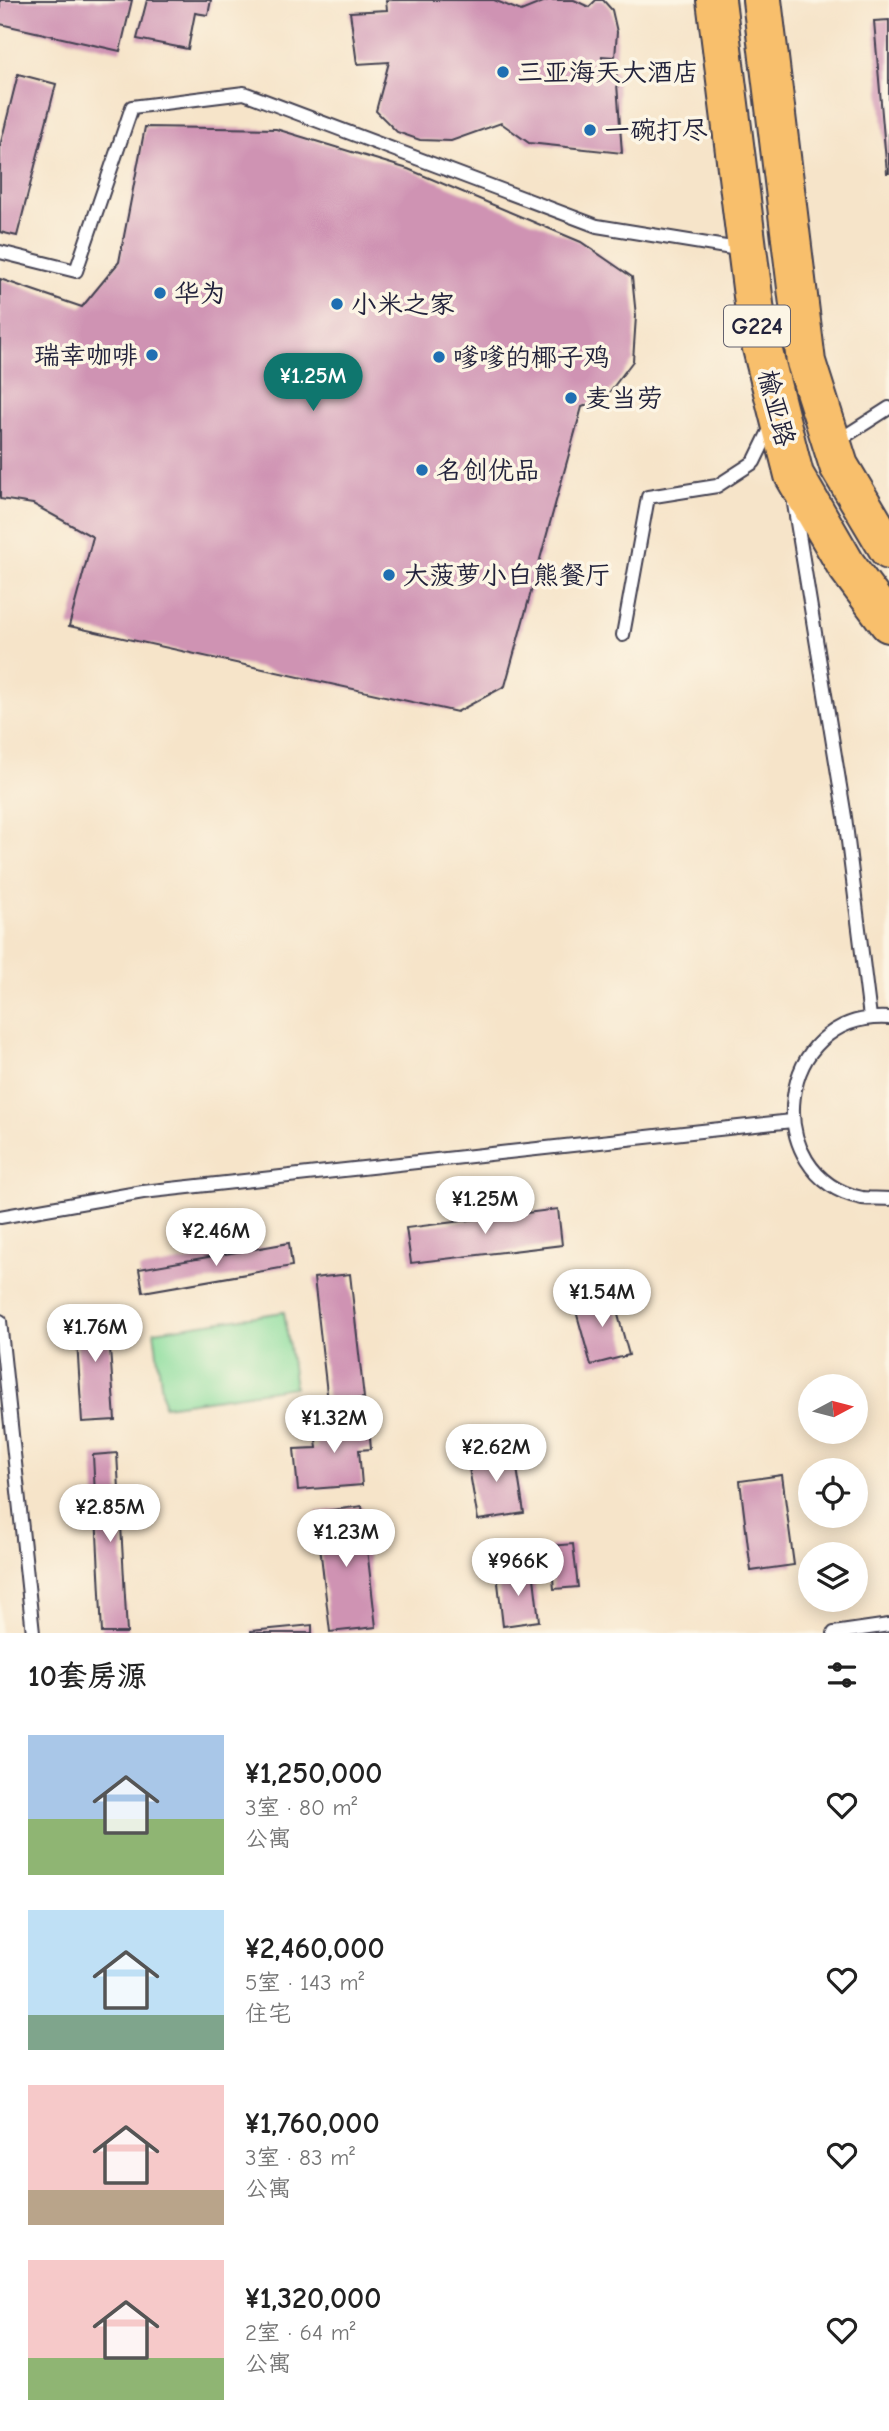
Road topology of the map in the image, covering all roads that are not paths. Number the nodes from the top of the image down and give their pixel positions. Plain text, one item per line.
1 (716, 0) edge
2 (762, 0) edge
3 (748, 250) junction
4 (0, 252) edge
5 (889, 408) edge
6 (780, 419) junction
7 (832, 444) junction
8 (889, 550) edge
9 (889, 622) edge
10 (623, 635) dead end
11 (870, 1017) junction
12 (889, 1018) edge
13 (792, 1121) junction
14 (889, 1199) edge
15 (0, 1217) edge
16 (0, 1321) edge
17 (889, 1625) edge
18 (33, 1633) edge
19 (834, 1633) edge

1 - 3 highway, 榆亚路 / G224
2 - 7 highway, 榆亚路 / G224
3 - 4 lane
3 - 6 highway, 榆亚路 / G224
5 - 7 lane
6 - 9 highway, 榆亚路 / G224
6 - 10 lane
6 - 11 lane
7 - 8 highway, 榆亚路 / G224
11 - 12 lane
11 - 13 lane
13 - 14 lane
13 - 15 lane
16 - 18 lane
17 - 19 lane

